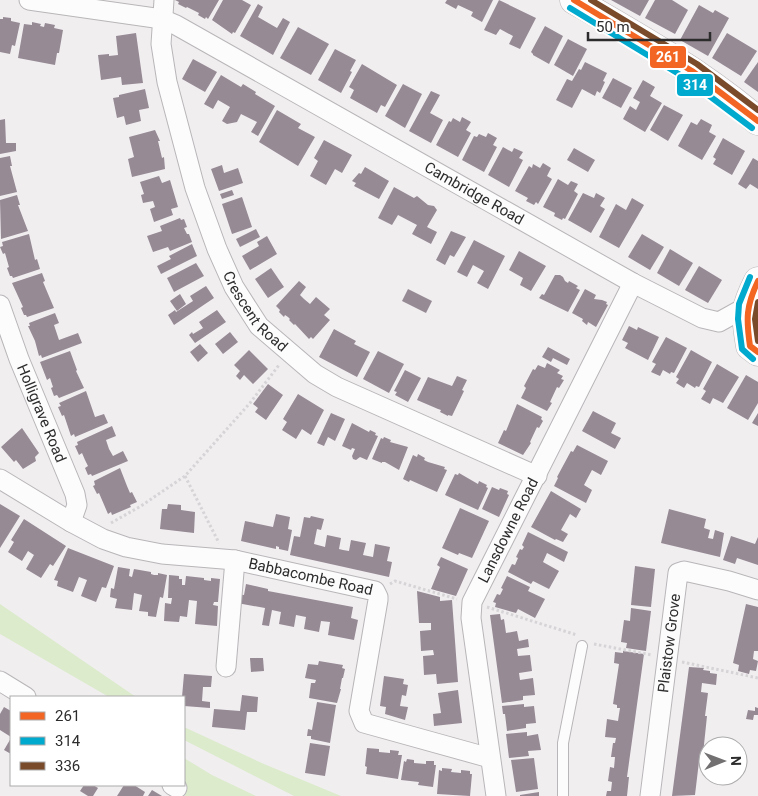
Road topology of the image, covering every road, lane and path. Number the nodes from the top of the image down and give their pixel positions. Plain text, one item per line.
1 (28, 0) edge
2 (164, 0) edge
3 (574, 0) edge
4 (162, 19) junction
5 (758, 121) edge
6 (758, 281) edge
7 (633, 283) junction
8 (0, 306) edge
9 (746, 307) junction
10 (288, 352) junction
11 (758, 352) edge
12 (185, 476) junction
13 (537, 476) junction
14 (0, 478) edge
15 (71, 522) junction
16 (96, 535) junction
17 (227, 560) junction
18 (758, 590) edge
19 (377, 594) junction
20 (472, 602) junction
21 (585, 642) junction
22 (667, 658) junction
23 (226, 667) dead end
24 (758, 678) edge
25 (0, 681) edge
26 (24, 696) edge
27 (490, 758) junction
28 (496, 796) edge
29 (564, 796) edge
30 (650, 796) edge

1 - 4 street, Cambridge Road
2 - 4 street, Crescent Road
3 - 5 main road
4 - 7 street, Cambridge Road
4 - 10 street, Crescent Road
6 - 9 main road
7 - 9 street, Cambridge Road
7 - 13 street, Lansdowne Road
8 - 15 street, Holligrave Road
9 - 11 main road
10 - 12 path
10 - 13 street, Crescent Road
12 - 16 path
12 - 17 path
13 - 20 street, Lansdowne Road
14 - 15 street, Babbacombe Road
15 - 16 street, Babbacombe Road
16 - 17 street, Babbacombe Road
17 - 19 street, Babbacombe Road
17 - 23 street
18 - 22 street, Plaistow Grove
19 - 20 path
19 - 27 street, Babbacombe Road
20 - 21 path
20 - 27 street, Lansdowne Road
21 - 22 path
21 - 29 lane
22 - 24 path
22 - 30 street, Plaistow Grove
25 - 26 street
27 - 28 street, Lansdowne Road

